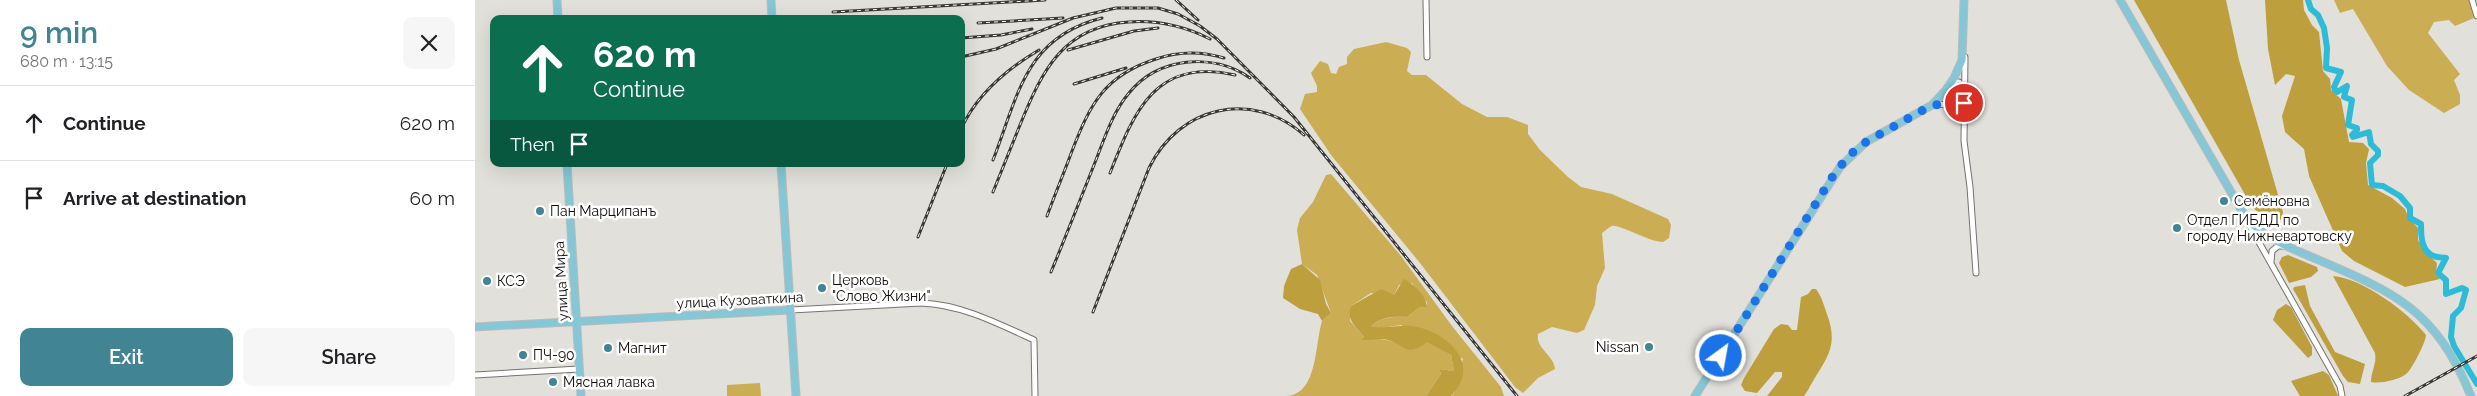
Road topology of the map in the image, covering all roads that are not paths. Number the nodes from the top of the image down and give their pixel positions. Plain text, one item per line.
1 (557, 0) edge
2 (771, 0) edge
3 (1426, 0) edge
4 (1964, 0) edge
5 (2120, 0) edge
6 (2472, 0) edge
7 (558, 15) edge
8 (772, 15) edge
9 (2477, 16) edge
10 (1964, 34) junction
11 (1427, 57) dead end
12 (1951, 84) junction
13 (1965, 89) junction
14 (1942, 95) junction
15 (1944, 103) junction
16 (1964, 103) junction
17 (1932, 105) junction
18 (567, 167) edge
19 (781, 167) edge
20 (2239, 208) junction
21 (2285, 246) junction
22 (2272, 265) junction
23 (1976, 273) dead end
24 (791, 310) junction
25 (576, 321) junction
26 (475, 328) edge
27 (579, 368) junction
28 (475, 375) edge
29 (581, 396) edge
30 (796, 396) edge
31 (1035, 396) edge
32 (1695, 396) edge
33 (2342, 396) edge
34 (2471, 396) edge

1 - 7 main road
2 - 8 main road
3 - 11 street
4 - 10 main road
5 - 20 main road
6 - 9 street
10 - 12 main road
10 - 13 street
12 - 13 street
12 - 14 main road
13 - 16 street
14 - 15 street
14 - 17 main road
15 - 16 street
15 - 17 street
16 - 23 street
17 - 32 main road
18 - 25 main road, улица Мира
19 - 24 main road
20 - 21 main road
20 - 22 street
21 - 22 street
21 - 34 main road
22 - 33 street
24 - 25 main road, улица Кузоваткина
24 - 30 main road
24 - 31 street, улица Кузоваткина
25 - 26 main road, улица Кузоваткина
25 - 27 main road, улица Мира
27 - 28 street
27 - 29 main road, улица Мира

